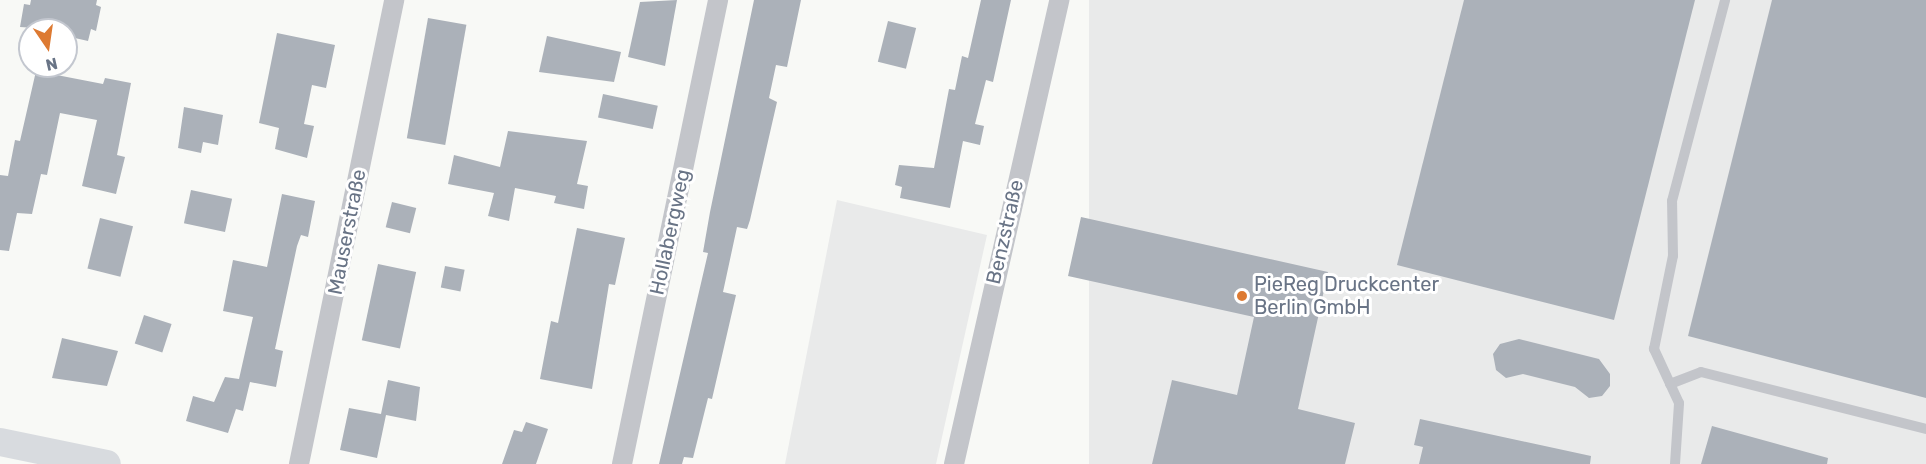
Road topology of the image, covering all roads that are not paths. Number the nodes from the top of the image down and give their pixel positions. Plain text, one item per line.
1 (394, 0) edge
2 (718, 0) edge
3 (1059, 0) edge
4 (1725, 0) edge
5 (1670, 384) junction
6 (1926, 429) edge
7 (0, 444) edge
8 (107, 464) edge
9 (299, 464) edge
10 (622, 464) edge
11 (954, 464) edge
12 (1675, 464) edge

1 - 9 street, Mauserstraße
2 - 10 street, Hollabergweg
3 - 11 street, Benzstraße
4 - 5 lane
5 - 6 lane
5 - 12 lane
7 - 8 street

